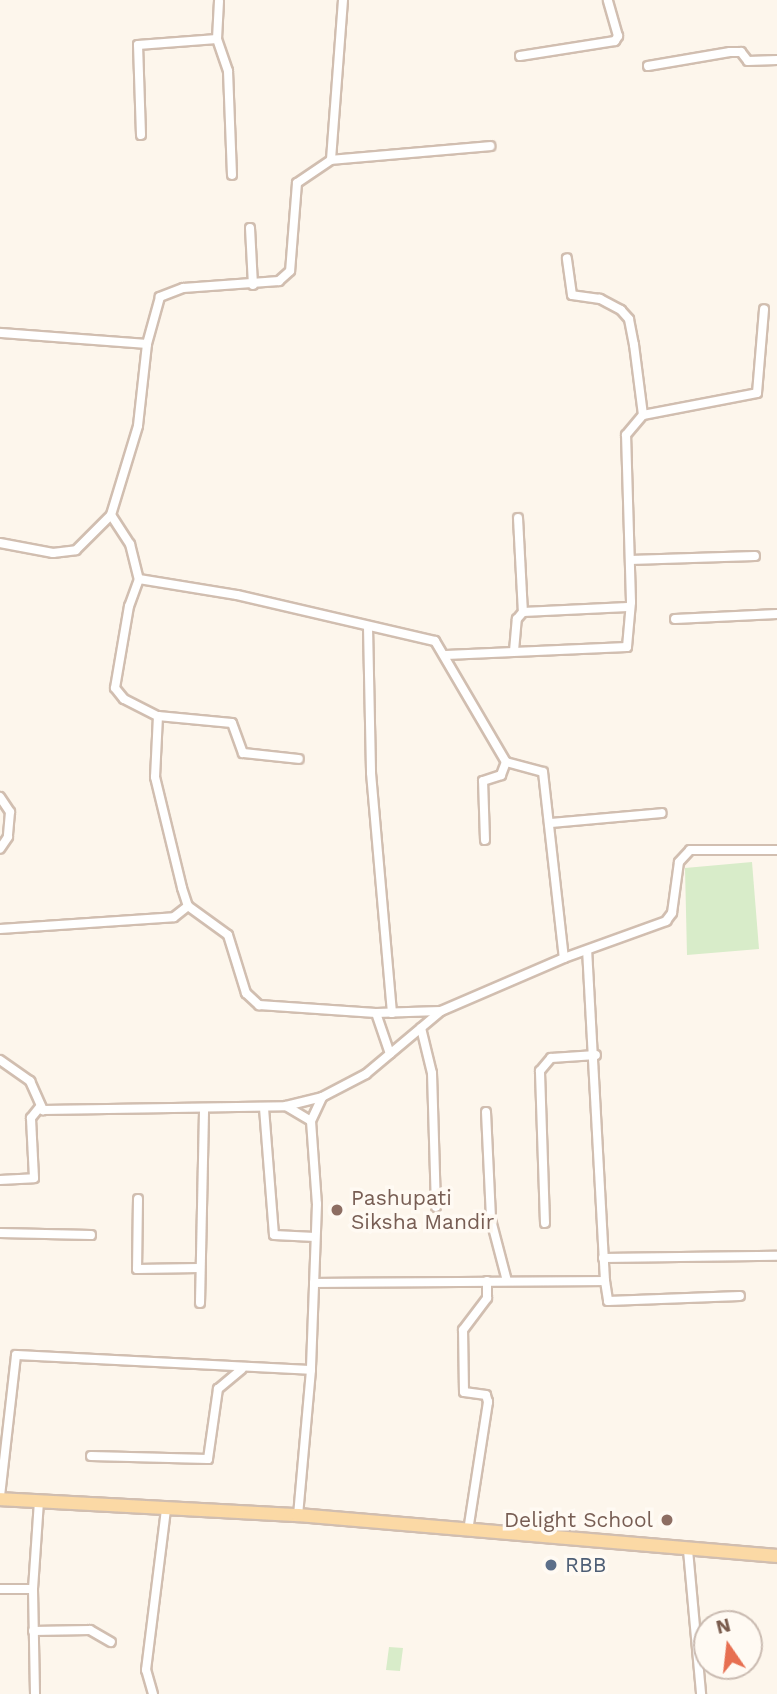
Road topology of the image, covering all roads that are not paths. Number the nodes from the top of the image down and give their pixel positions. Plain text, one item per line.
1 (208, 0) edge
2 (219, 0) edge
3 (344, 0) edge
4 (608, 0) edge
5 (217, 39) junction
6 (520, 56) dead end
7 (777, 60) edge
8 (648, 66) dead end
9 (141, 135) dead end
10 (490, 146) dead end
11 (331, 160) junction
12 (232, 175) dead end
13 (250, 228) dead end
14 (567, 258) dead end
15 (253, 285) junction
16 (764, 309) dead end
17 (0, 333) edge
18 (147, 344) junction
19 (643, 415) junction
20 (111, 515) junction
21 (518, 517) dead end
22 (0, 543) edge
23 (755, 556) dead end
24 (630, 560) junction
25 (139, 579) junction
26 (628, 607) junction
27 (523, 612) junction
28 (777, 614) edge
29 (675, 619) dead end
30 (368, 628) junction
31 (514, 651) junction
32 (446, 654) junction
33 (158, 716) junction
34 (299, 759) dead end
35 (506, 762) junction
36 (0, 797) edge
37 (662, 813) dead end
38 (551, 823) junction
39 (485, 840) dead end
40 (0, 849) edge
41 (777, 850) edge
42 (188, 906) junction
43 (0, 929) edge
44 (587, 952) junction
45 (564, 958) junction
46 (441, 1011) junction
47 (376, 1013) junction
48 (392, 1013) junction
49 (421, 1028) junction
50 (390, 1054) junction
51 (596, 1055) junction
52 (0, 1060) edge
53 (322, 1097) junction
54 (286, 1106) junction
55 (40, 1107) junction
56 (204, 1108) junction
57 (264, 1108) junction
58 (486, 1112) dead end
59 (311, 1121) junction
60 (0, 1180) edge
61 (138, 1199) dead end
62 (436, 1207) dead end
63 (545, 1223) dead end
64 (0, 1233) edge
65 (91, 1235) dead end
66 (315, 1237) junction
67 (777, 1256) edge
68 (603, 1258) junction
69 (199, 1268) junction
70 (487, 1281) junction
71 (605, 1281) junction
72 (507, 1282) junction
73 (314, 1283) junction
74 (740, 1296) dead end
75 (201, 1303) dead end
76 (242, 1369) junction
77 (311, 1370) junction
78 (91, 1456) dead end
79 (0, 1497) edge
80 (39, 1502) junction
81 (166, 1509) junction
82 (298, 1515) junction
83 (468, 1531) junction
84 (688, 1550) junction
85 (777, 1556) edge
86 (0, 1589) edge
87 (33, 1589) junction
88 (33, 1630) junction
89 (111, 1642) dead end
90 (35, 1694) edge
91 (153, 1694) edge
92 (701, 1694) edge

1 - 2 street
2 - 5 street
3 - 11 street
4 - 6 street
5 - 9 street
5 - 12 street
7 - 8 street
10 - 11 street
11 - 15 street
13 - 15 street
14 - 19 street
15 - 18 street
16 - 19 street
17 - 18 street
18 - 20 street
19 - 24 street
20 - 22 street
20 - 25 street
21 - 27 street
23 - 24 street
24 - 26 street
25 - 30 street
25 - 33 street
26 - 27 street
26 - 31 street
27 - 31 street
28 - 29 street
30 - 32 street
30 - 48 street
31 - 32 street
32 - 35 street
33 - 34 street
33 - 42 street
35 - 38 street
35 - 39 street
36 - 40 street
37 - 38 street
38 - 45 street
41 - 44 street
42 - 43 street
42 - 47 street
44 - 45 street
44 - 51 street
45 - 46 street
46 - 48 street
46 - 49 street
47 - 48 street
47 - 50 street
49 - 50 street
49 - 62 street
50 - 53 street
51 - 63 street
51 - 68 street
52 - 55 street
53 - 54 street
53 - 59 street
54 - 57 street
54 - 59 street
55 - 56 street
55 - 60 street
56 - 57 street
56 - 69 street
57 - 66 street
58 - 72 street
59 - 66 street
61 - 69 street
64 - 65 street
66 - 73 street
67 - 68 street
68 - 71 street
69 - 75 street
70 - 72 street
70 - 73 street
70 - 83 street
71 - 72 street
71 - 74 street
73 - 77 street
76 - 77 street
76 - 78 street
76 - 79 street
77 - 82 street
79 - 80 main road
80 - 81 main road
80 - 87 street
81 - 82 main road
81 - 91 street
82 - 83 main road
83 - 84 main road
84 - 85 main road
84 - 92 street
86 - 87 street
87 - 88 street
88 - 89 street
88 - 90 street

